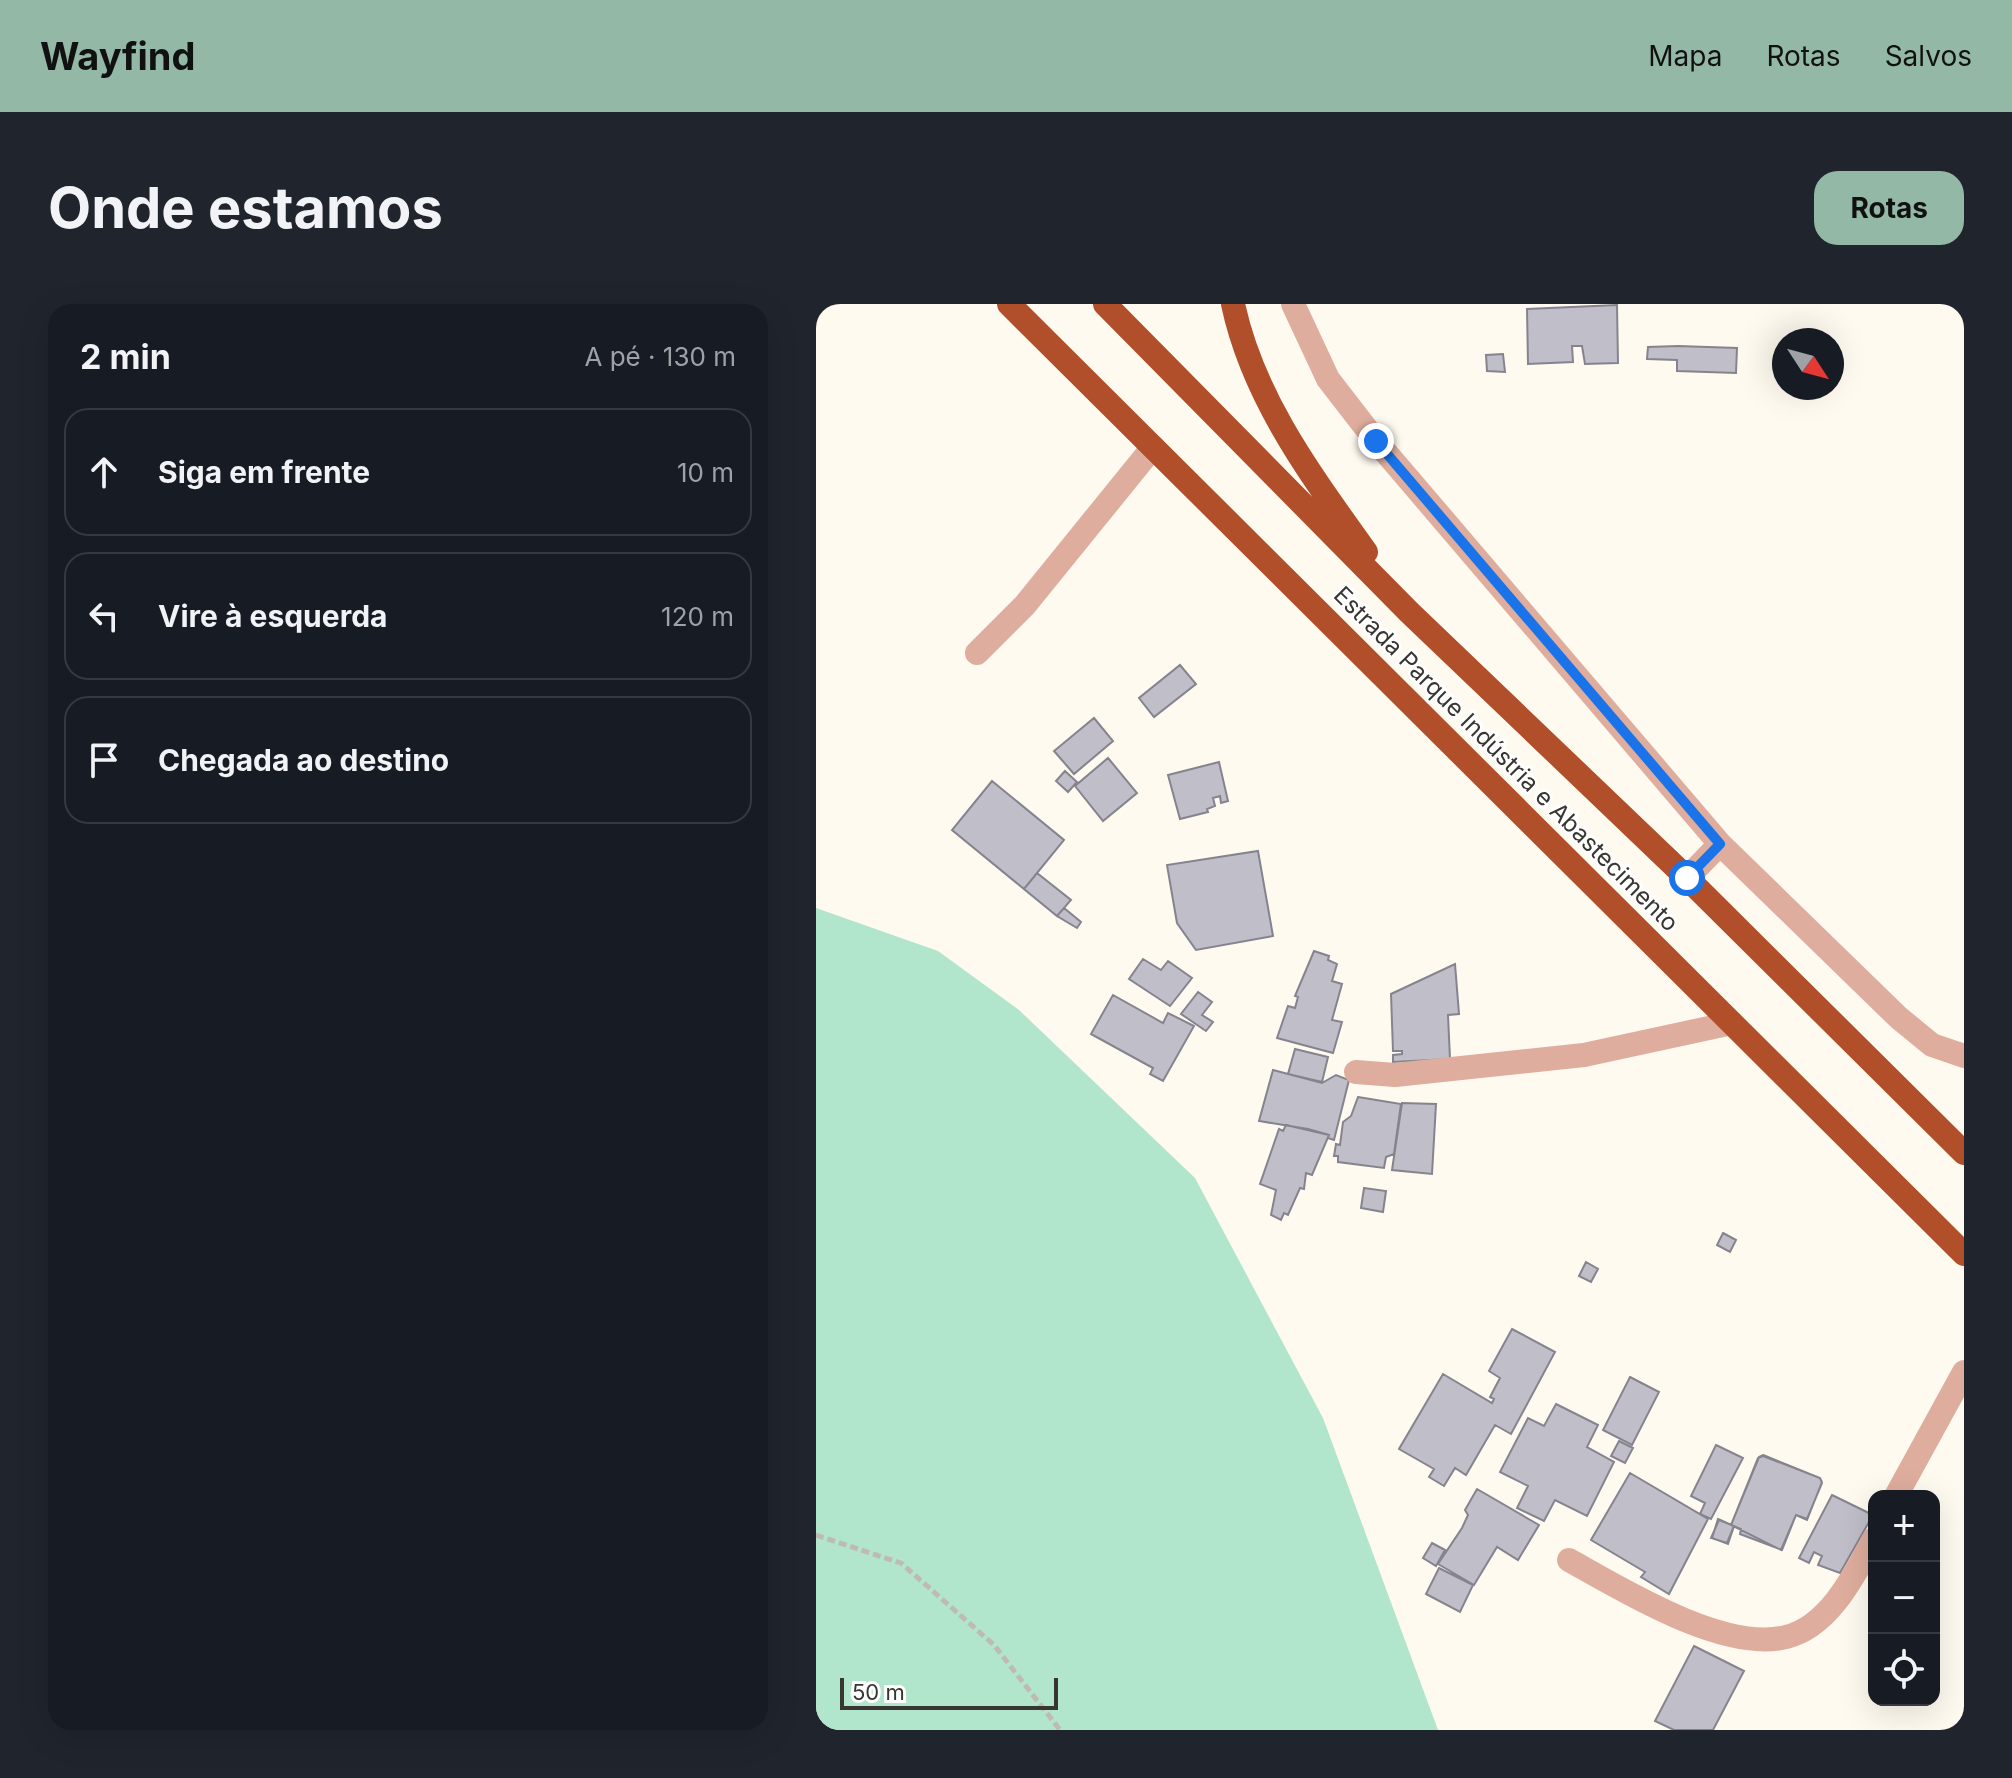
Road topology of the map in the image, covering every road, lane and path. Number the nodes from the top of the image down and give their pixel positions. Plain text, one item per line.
1 (1009, 304) edge
2 (1105, 304) edge
3 (1233, 304) edge
4 (1293, 304) edge
5 (1153, 447) junction
6 (1409, 612) junction
7 (977, 653) dead end
8 (1720, 844) junction
9 (1687, 878) junction
10 (1732, 1023) junction
11 (1964, 1056) edge
12 (1356, 1072) dead end
13 (1964, 1153) edge
14 (1964, 1254) edge
15 (1964, 1372) edge
16 (1899, 1490) edge
17 (816, 1535) edge
18 (1868, 1549) edge
19 (1569, 1560) dead end
20 (1060, 1730) edge

1 - 5 highway, Estrada Parque Indústria e Abastecimento
2 - 6 highway, Estrada Parque Indústria e Abastecimento
3 - 6 highway
4 - 8 street
5 - 7 street
5 - 10 highway, Estrada Parque Indústria e Abastecimento
6 - 9 highway, Estrada Parque Indústria e Abastecimento
8 - 9 street
8 - 11 street
9 - 13 highway, Estrada Parque Indústria e Abastecimento
10 - 12 street
10 - 14 highway, Estrada Parque Indústria e Abastecimento
15 - 16 street
17 - 20 path
18 - 19 street

